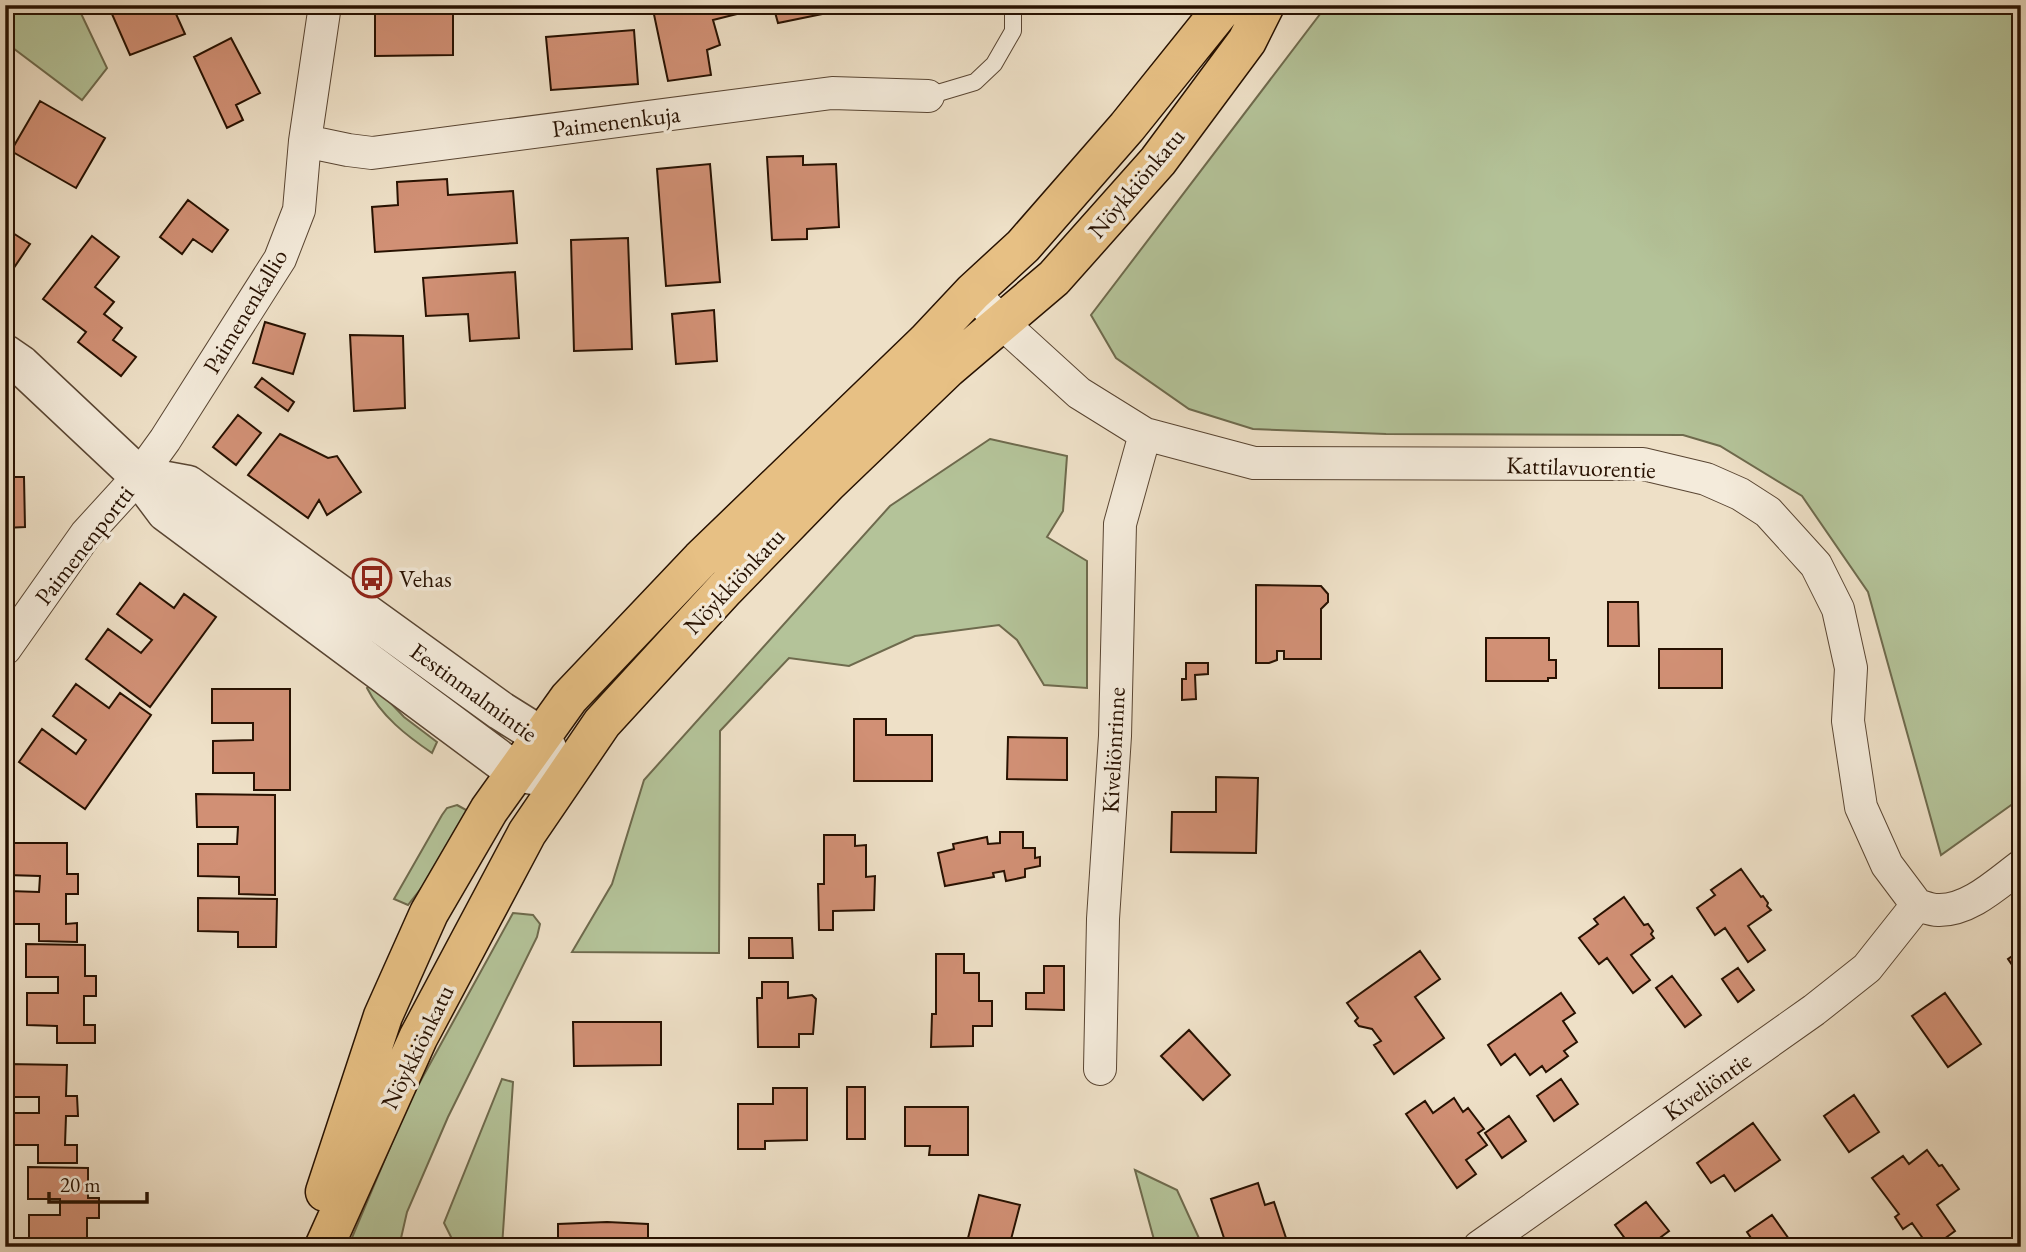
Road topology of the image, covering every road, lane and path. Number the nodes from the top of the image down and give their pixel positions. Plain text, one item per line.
1 (325, 5) edge
2 (1013, 5) edge
3 (1225, 5) edge
4 (1265, 5) edge
5 (928, 96) joint
6 (305, 141) junction
7 (973, 292) junction
8 (1002, 323) junction
9 (5, 354) edge
10 (1145, 434) junction
11 (139, 475) junction
12 (5, 649) edge
13 (541, 736) junction
14 (516, 772) junction
15 (562, 780) junction
16 (2021, 866) edge
17 (1917, 905) junction
18 (1100, 1069) dead end
19 (309, 1247) edge
20 (324, 1247) edge
21 (1479, 1247) edge

1 - 6 street, Paimenenkallio
2 - 5 lane
3 - 7 main road, Nöykkiönkatu
4 - 8 main road, Nöykkiönkatu
5 - 6 street, Paimenenkuja
6 - 11 street, Paimenenkallio
7 - 8 street, Kattilavuorentie
7 - 13 main road, Nöykkiönkatu
8 - 10 street, Kattilavuorentie
8 - 15 main road, Nöykkiönkatu
9 - 11 street, Eestinmalmintie
10 - 17 street, Kattilavuorentie
10 - 18 street, Kiveliönrinne
11 - 12 street, Paimenenportti
11 - 13 street, Eestinmalmintie
11 - 14 street, Eestinmalmintie
13 - 14 main road, Nöykkiönkatu
13 - 15 street, Eestinmalmintie
14 - 15 street, Eestinmalmintie
14 - 19 main road, Nöykkiönkatu
15 - 20 main road, Nöykkiönkatu
16 - 17 street
17 - 21 street, Kiveliöntie

